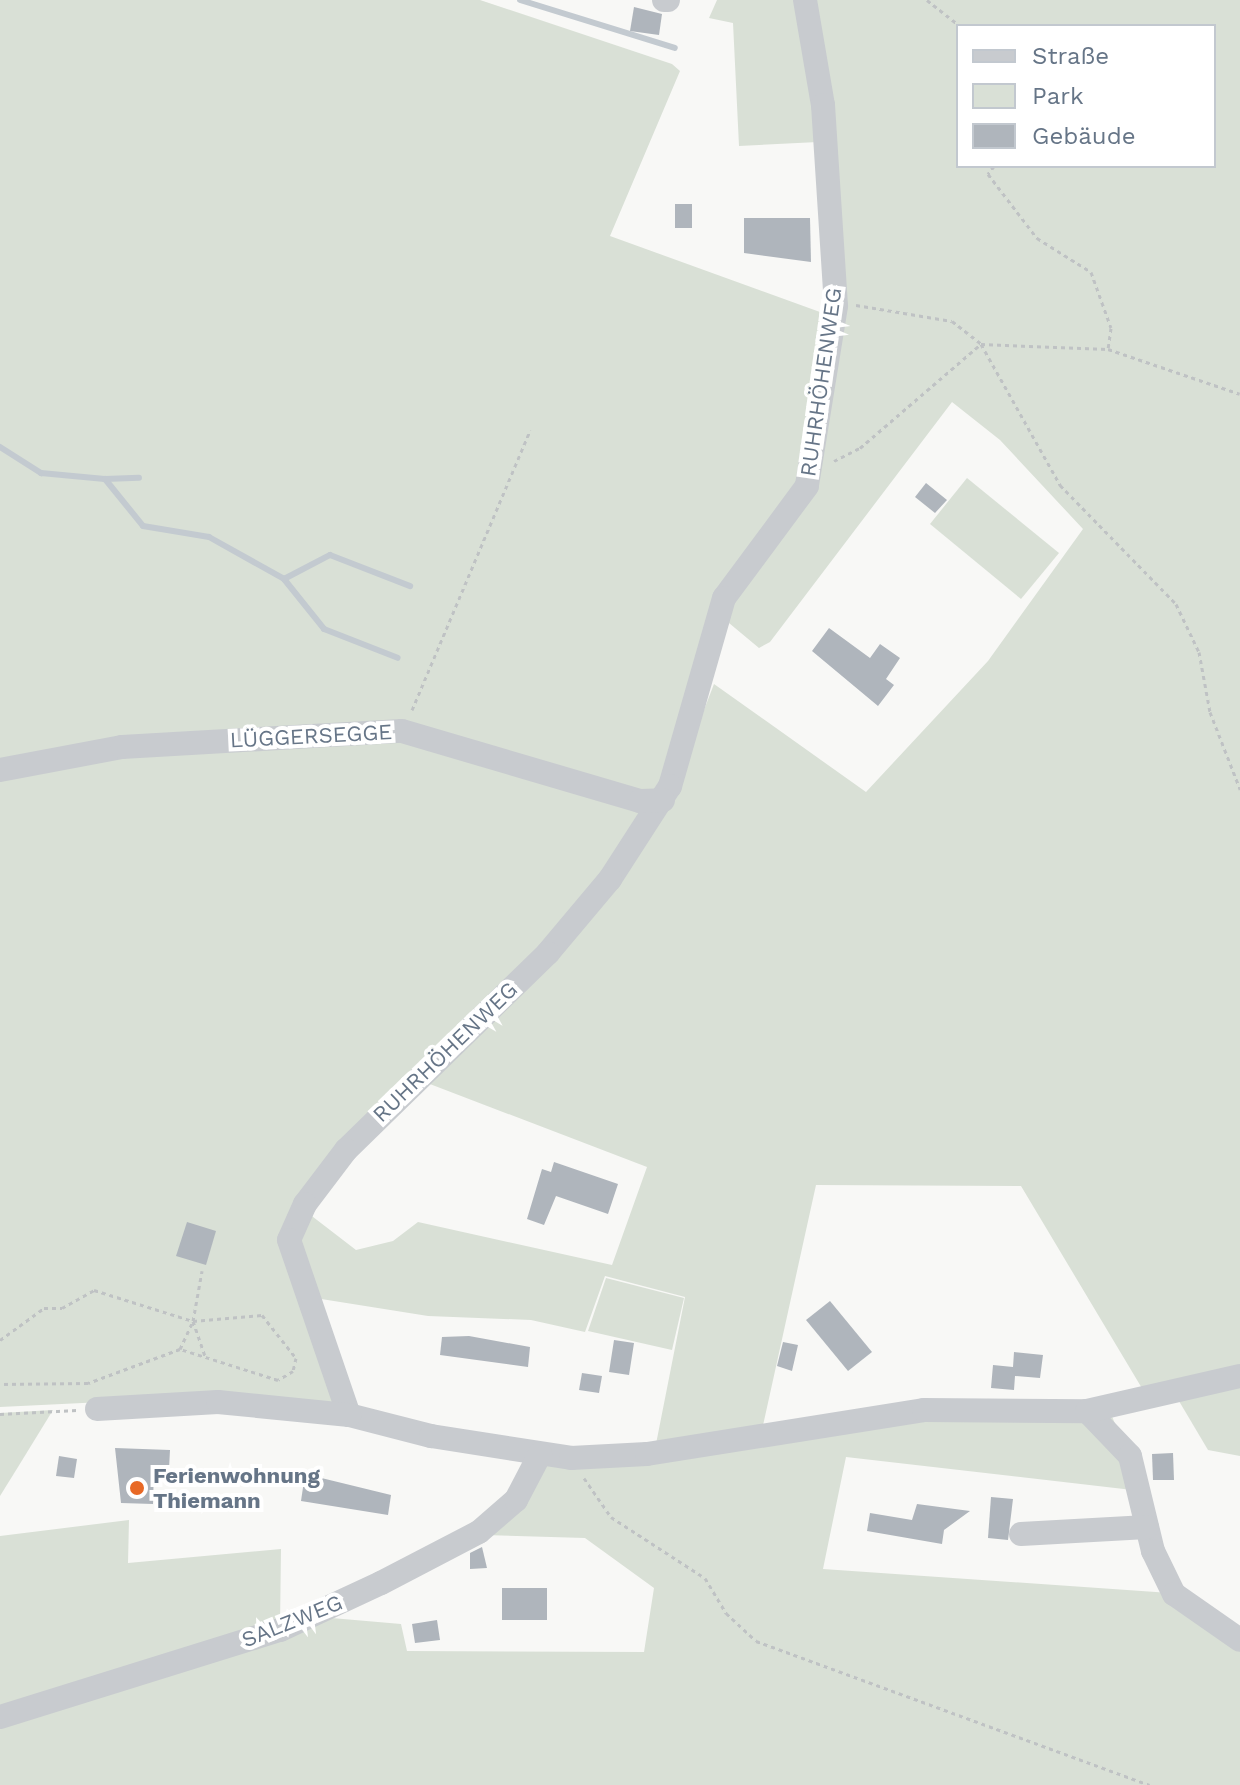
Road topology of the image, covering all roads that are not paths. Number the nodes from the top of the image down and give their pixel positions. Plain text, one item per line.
1 (805, 0) edge
2 (0, 770) edge
3 (663, 800) junction
4 (1240, 1376) edge
5 (97, 1409) road end
6 (1087, 1411) junction
7 (349, 1415) junction
8 (540, 1454) junction
9 (1147, 1527) junction
10 (1021, 1534) dead end
11 (1240, 1640) edge
12 (0, 1717) edge

1 - 3 street, RUHRHÖHENWEG
2 - 3 street, LÜGGERSEGGE
3 - 7 street, RUHRHÖHENWEG
4 - 6 street
5 - 7 street
6 - 8 street
6 - 9 street
7 - 8 street
8 - 12 street, SALZWEG
9 - 10 street
9 - 11 street

